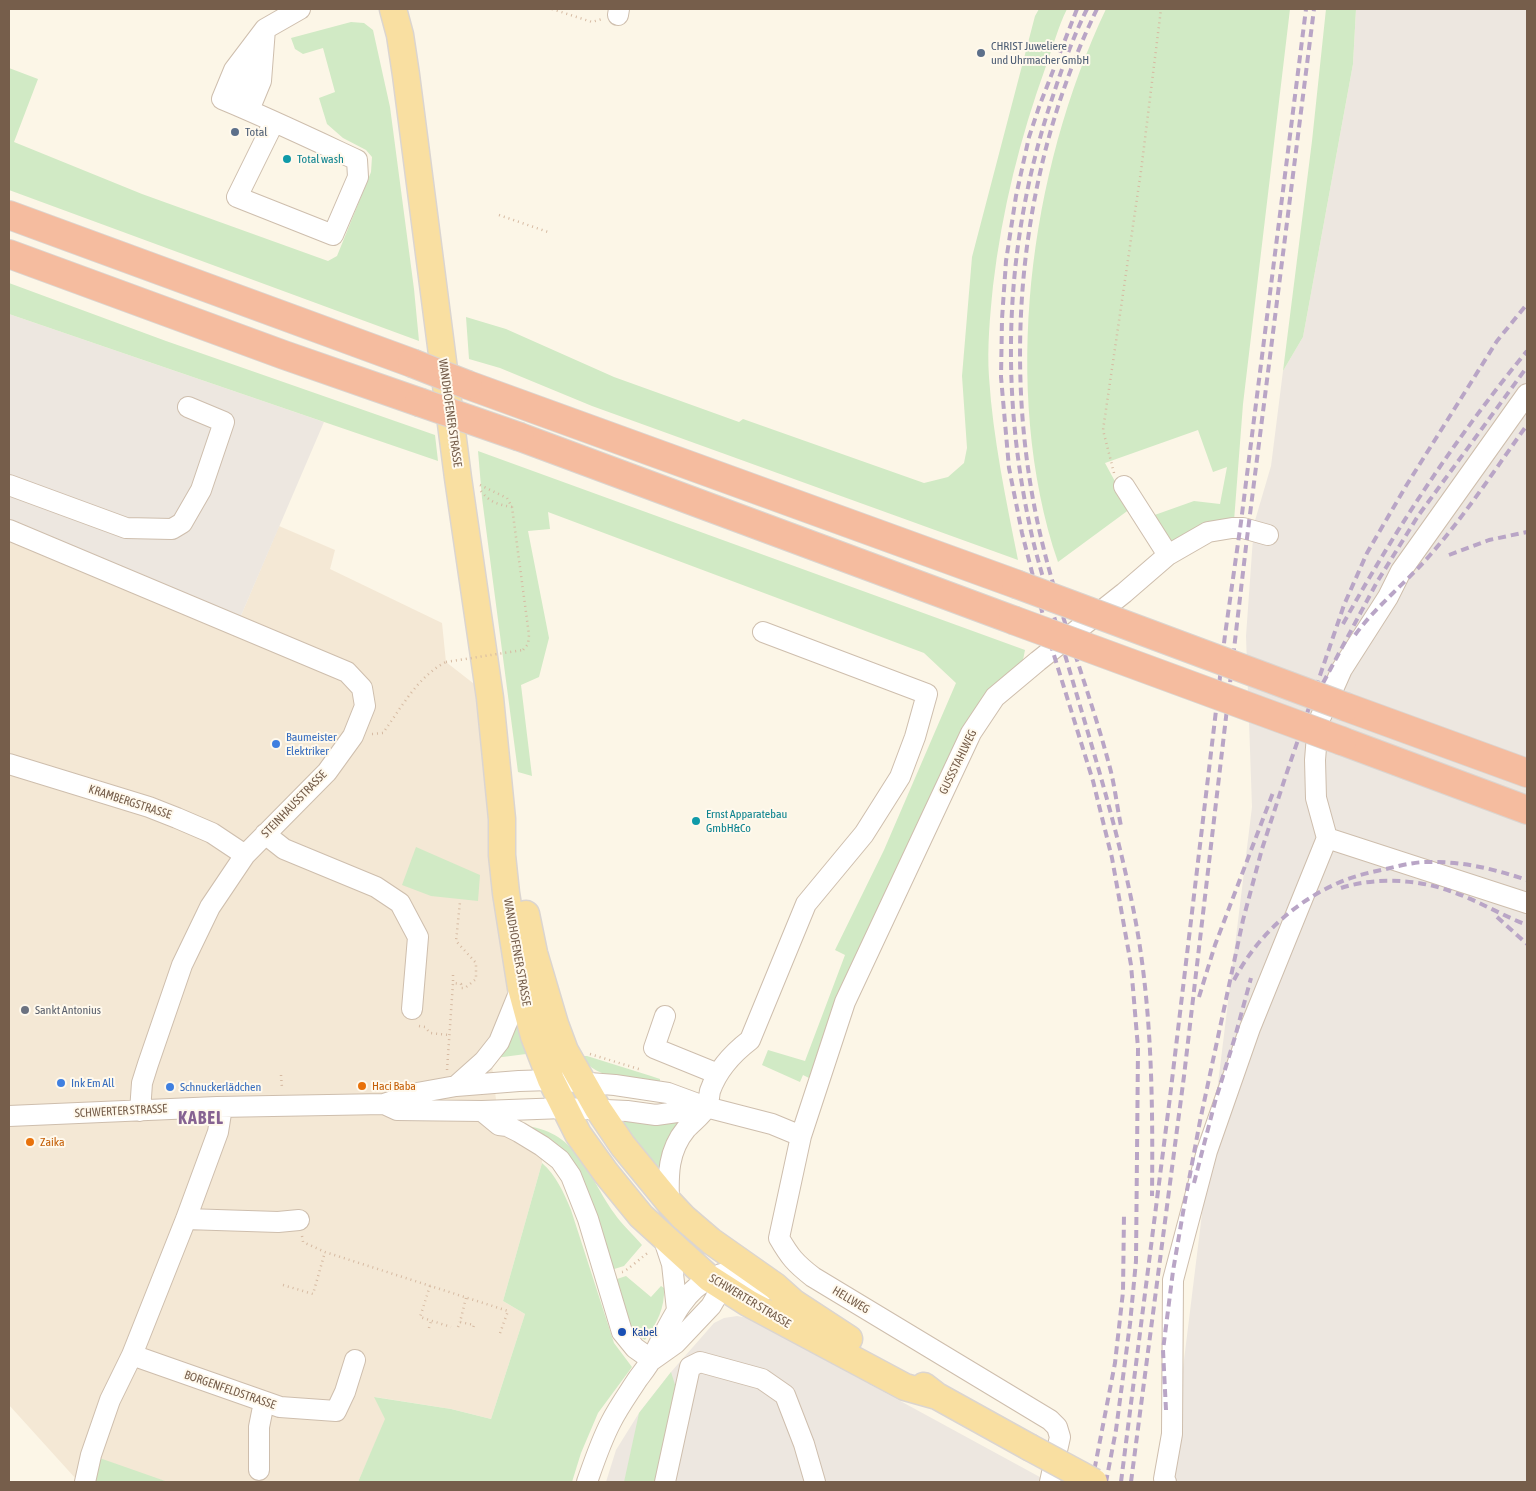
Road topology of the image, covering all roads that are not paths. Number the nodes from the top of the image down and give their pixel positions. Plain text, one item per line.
1 (393, 9) edge
2 (303, 10) edge
3 (265, 29) junction
4 (242, 107) junction
5 (274, 122) junction
6 (9, 216) edge
7 (9, 254) edge
8 (1527, 394) edge
9 (188, 407) dead end
10 (9, 485) edge
11 (1124, 486) road end
12 (9, 530) edge
13 (1268, 535) dead end
14 (1168, 555) junction
15 (763, 632) dead end
16 (9, 764) edge
17 (1527, 773) edge
18 (1527, 810) edge
19 (502, 818) junction
20 (265, 834) junction
21 (1326, 838) junction
22 (244, 855) junction
23 (1527, 903) edge
24 (521, 988) junction
25 (665, 1016) dead end
26 (413, 1017) road end
27 (718, 1074) junction
28 (451, 1078) junction
29 (551, 1080) junction
30 (582, 1082) junction
31 (384, 1104) junction
32 (222, 1107) junction
33 (706, 1107) junction
34 (564, 1108) junction
35 (598, 1109) junction
36 (140, 1111) junction
37 (482, 1111) junction
38 (9, 1116) edge
39 (801, 1136) junction
40 (669, 1202) junction
41 (186, 1219) junction
42 (299, 1220) road end
43 (657, 1244) junction
44 (719, 1248) junction
45 (718, 1280) junction
46 (794, 1303) junction
47 (677, 1310) junction
48 (132, 1355) junction
49 (355, 1360) dead end
50 (652, 1360) junction
51 (937, 1396) junction
52 (264, 1402) junction
53 (259, 1470) dead end
54 (86, 1482) edge
55 (587, 1482) edge
56 (665, 1482) edge
57 (815, 1482) edge
58 (1050, 1482) edge
59 (1094, 1482) edge
60 (1166, 1482) edge

1 - 19 main road, WANDHOFENER STRASSE
2 - 3 street
3 - 4 street
3 - 4 street
4 - 5 street
5 - 5 street
6 - 17 highway, bridge
7 - 18 highway, bridge
8 - 21 street
9 - 10 street
11 - 14 street
12 - 20 street, STEINHAUSSTRASSE
13 - 14 street, GUSSSTAHLWEG
14 - 39 street, GUSSSTAHLWEG
15 - 27 street
16 - 22 street, KRAMBERGSTRASSE
19 - 24 main road, WANDHOFENER STRASSE
19 - 30 main road, WANDHOFENER STRASSE
20 - 22 street, STEINHAUSSTRASSE
20 - 26 street
21 - 23 street
21 - 60 street
22 - 36 street, STEINHAUSSTRASSE
24 - 28 street
24 - 29 main road, WANDHOFENER STRASSE
25 - 27 street
27 - 33 street
28 - 29 street, SCHWERTER STRASSE
28 - 31 street, SCHWERTER STRASSE
29 - 30 street, SCHWERTER STRASSE
29 - 34 main road, WANDHOFENER STRASSE
30 - 33 street
30 - 35 main road, SCHWERTER STRASSE
31 - 32 street, SCHWERTER STRASSE
31 - 37 street, SCHWERTER STRASSE
32 - 36 street, SCHWERTER STRASSE
32 - 41 street
33 - 35 street
33 - 39 street
33 - 40 street
34 - 35 street, SCHWERTER STRASSE
34 - 37 street, SCHWERTER STRASSE
34 - 43 main road, SCHWERTER STRASSE
35 - 40 main road, SCHWERTER STRASSE
36 - 38 street, SCHWERTER STRASSE
37 - 50 street
39 - 58 street, HELLWEG
40 - 44 main road, SCHWERTER STRASSE
41 - 42 street
41 - 48 street
43 - 45 main road, SCHWERTER STRASSE
43 - 47 street
44 - 45 street
44 - 46 main road, SCHWERTER STRASSE
45 - 46 street
45 - 47 street
45 - 50 street
45 - 51 main road, SCHWERTER STRASSE
46 - 51 main road, SCHWERTER STRASSE
47 - 50 street
48 - 52 street, BORGENFELDSTRASSE
48 - 54 street
49 - 52 street, BORGENFELDSTRASSE
50 - 55 street
51 - 59 main road, SCHWERTER STRASSE, bridge
52 - 53 street
56 - 57 street

